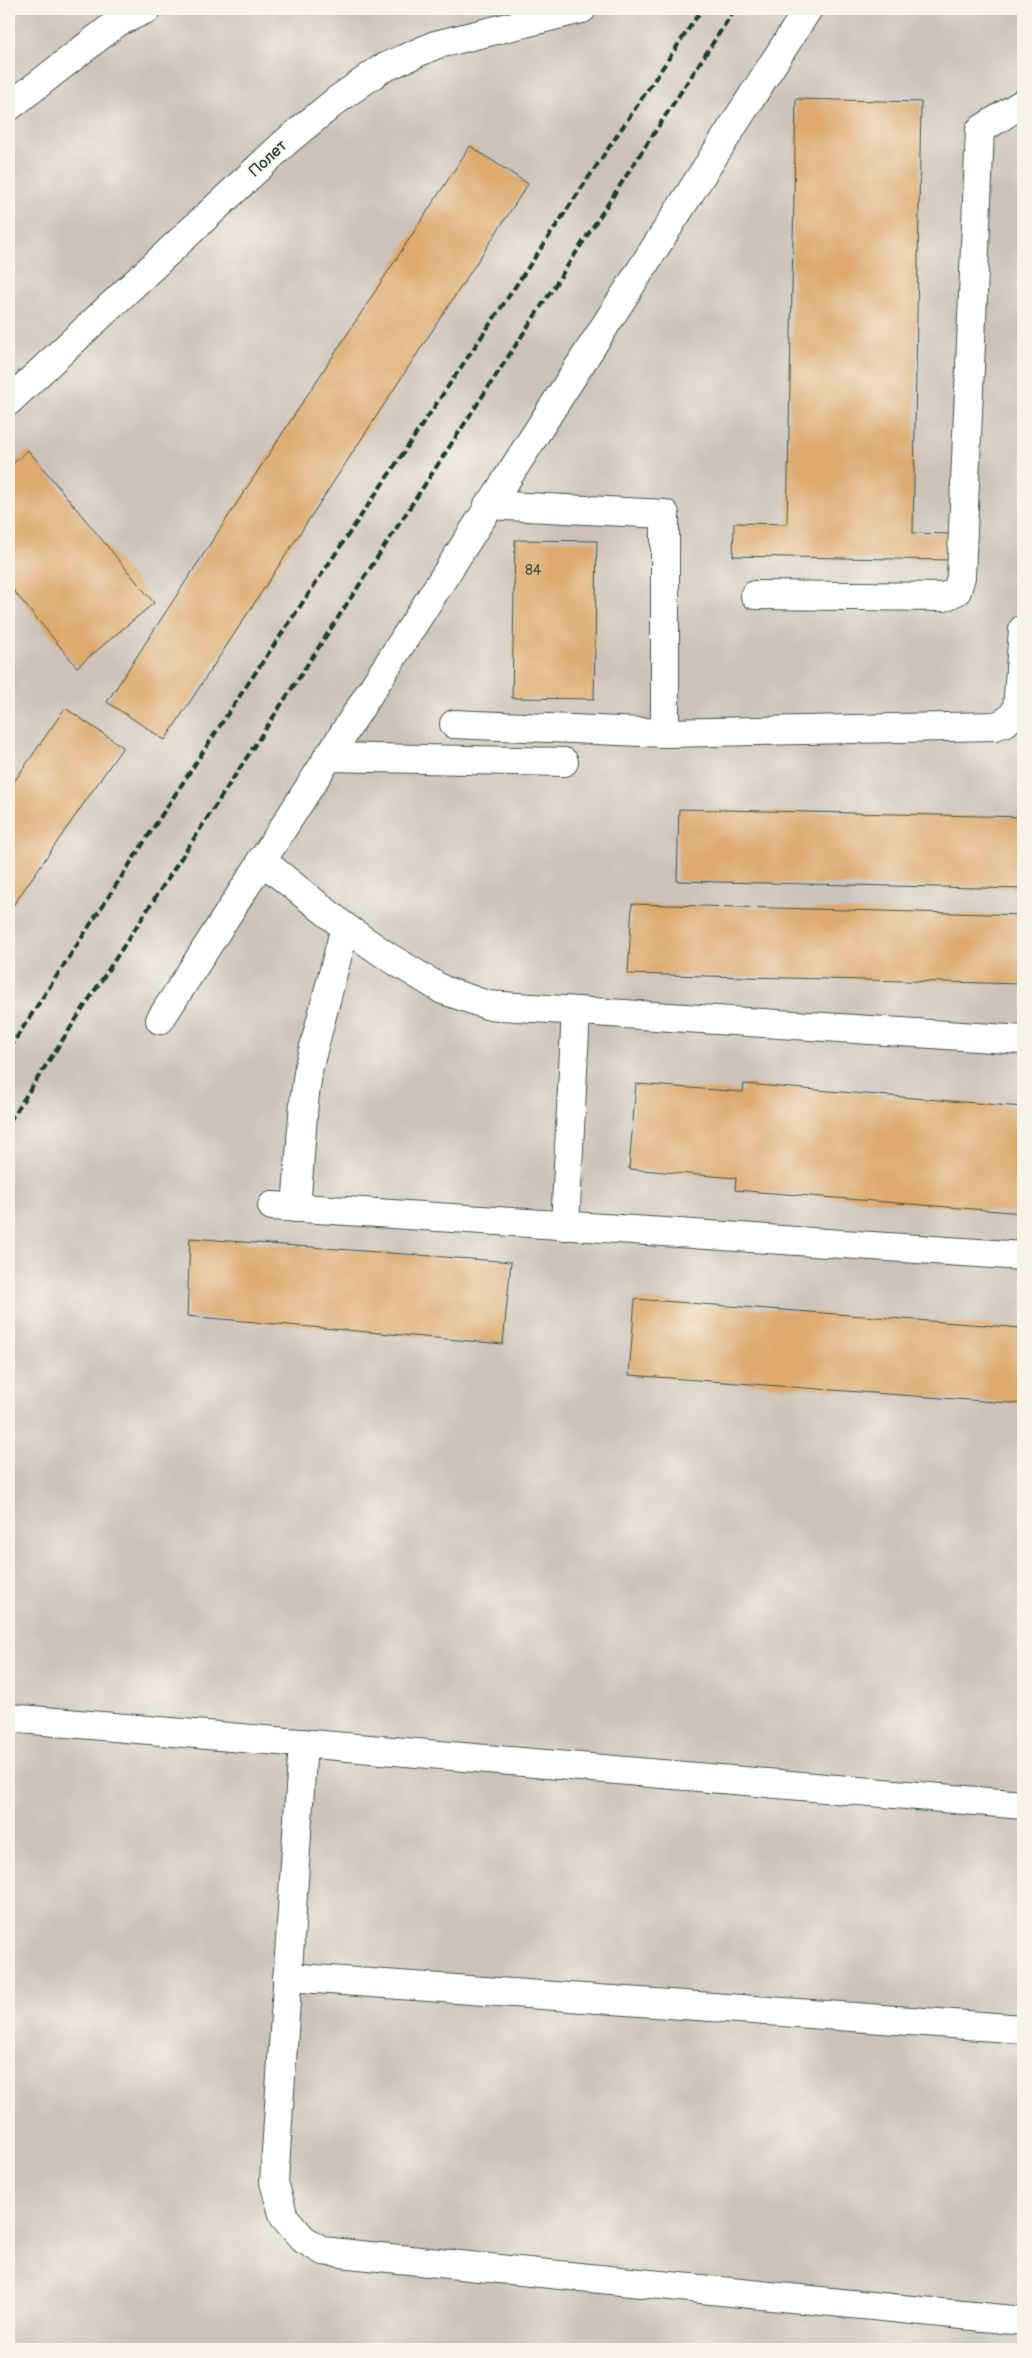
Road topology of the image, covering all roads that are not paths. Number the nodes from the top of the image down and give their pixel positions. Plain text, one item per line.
1 (147, 9) edge
2 (582, 9) edge
3 (808, 9) edge
4 (1023, 103) edge
5 (9, 106) edge
6 (9, 401) edge
7 (488, 505) junction
8 (755, 595) dead end
9 (1023, 629) edge
10 (454, 724) dead end
11 (665, 733) junction
12 (326, 757) junction
13 (564, 762) dead end
14 (261, 860) junction
15 (345, 927) junction
16 (576, 1011) junction
17 (160, 1020) dead end
18 (1023, 1040) edge
19 (565, 1226) junction
20 (1023, 1256) edge
21 (9, 1718) edge
22 (303, 1743) junction
23 (1023, 1805) edge
24 (287, 1978) junction
25 (1023, 2029) edge
26 (1023, 2321) edge

1 - 5 street
2 - 6 street, Полет
3 - 7 street
4 - 8 street
7 - 11 street
7 - 12 street
9 - 11 street
10 - 11 street
12 - 13 street
12 - 14 street
14 - 15 street
14 - 17 street
15 - 16 street
15 - 19 street
16 - 18 street
16 - 19 street
19 - 20 street
21 - 22 street
22 - 23 street
22 - 24 street
24 - 25 street
24 - 26 street

